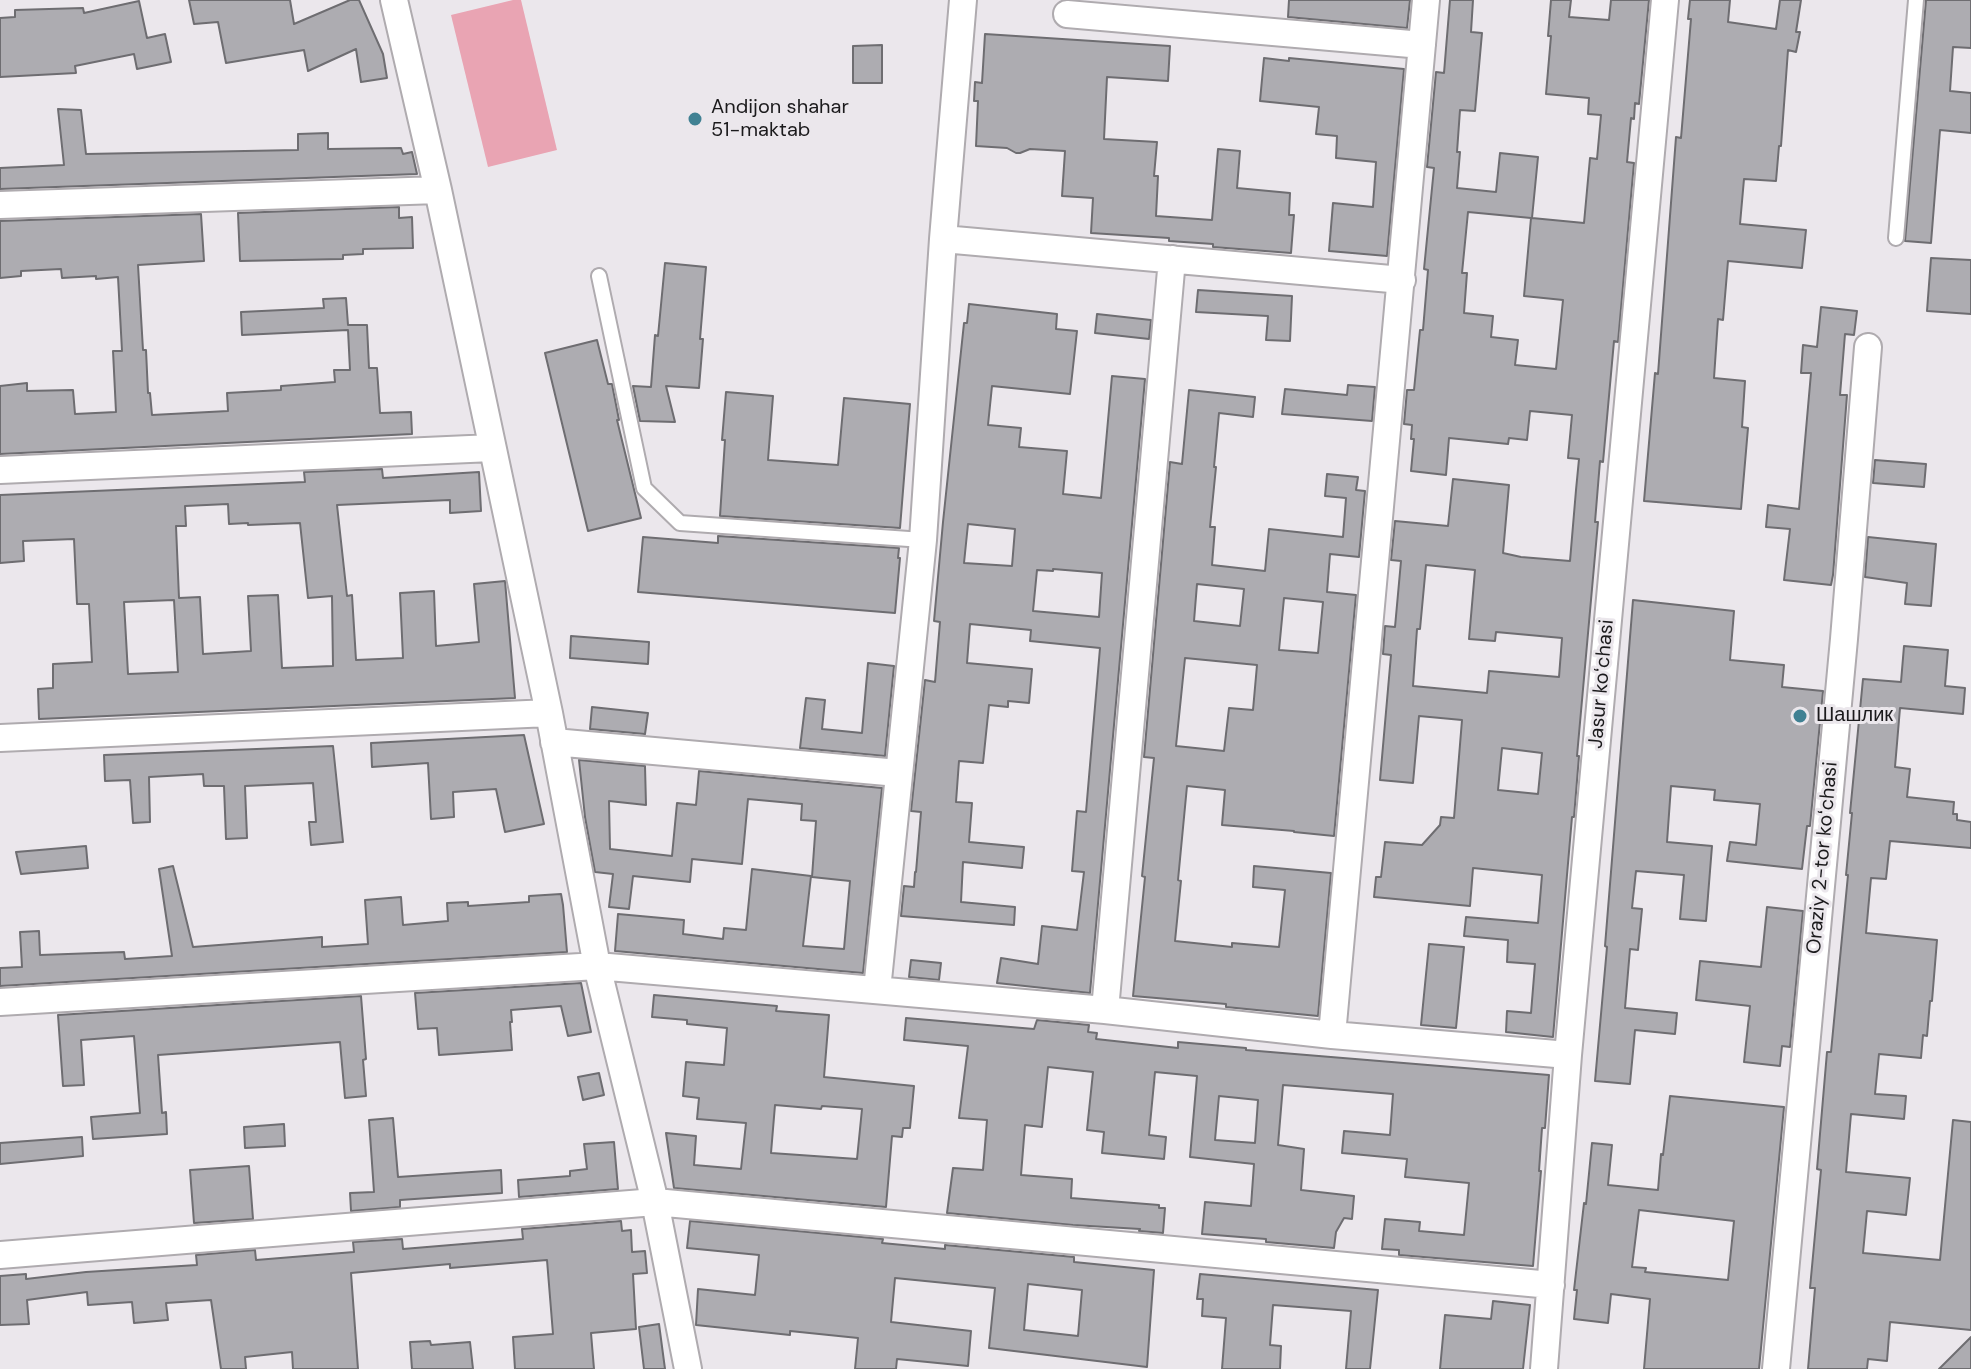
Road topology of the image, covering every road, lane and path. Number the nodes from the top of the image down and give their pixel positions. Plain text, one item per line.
1 (394, 0) edge
2 (963, 0) edge
3 (1426, 0) edge
4 (1665, 0) edge
5 (1916, 0) edge
6 (1067, 14) dead end
7 (1422, 45) junction
8 (438, 190) junction
9 (0, 205) edge
10 (1896, 238) dead end
11 (943, 239) junction
12 (1172, 259) junction
13 (599, 276) dead end
14 (1402, 280) junction
15 (1868, 347) dead end
16 (492, 448) junction
17 (0, 470) edge
18 (923, 540) junction
19 (549, 713) junction
20 (0, 738) edge
21 (554, 742) junction
22 (898, 773) junction
23 (597, 966) junction
24 (877, 990) junction
25 (0, 1002) edge
26 (1105, 1010) junction
27 (1332, 1035) junction
28 (1568, 1055) junction
29 (655, 1202) junction
30 (0, 1255) edge
31 (1551, 1285) junction
32 (688, 1369) edge
33 (1544, 1369) edge
34 (1776, 1369) edge

1 - 8 street
2 - 11 street
3 - 7 street
4 - 28 street, Jasur koʻchasi
5 - 10 lane
6 - 7 street
7 - 14 street
8 - 9 street
8 - 16 street
11 - 12 street
11 - 18 street
12 - 14 street
12 - 26 street
13 - 18 lane
14 - 27 street
15 - 34 street, Oraziy 2-tor koʻchasi
16 - 17 street
16 - 19 street
18 - 22 street
19 - 20 street
19 - 21 street
21 - 22 street
21 - 23 street
22 - 24 street
23 - 24 street
23 - 25 street
23 - 29 street
24 - 26 street
26 - 27 street
27 - 28 street
28 - 31 street, Jasur koʻchasi
29 - 30 street
29 - 31 street
29 - 32 street
31 - 33 street, Jasur koʻchasi

